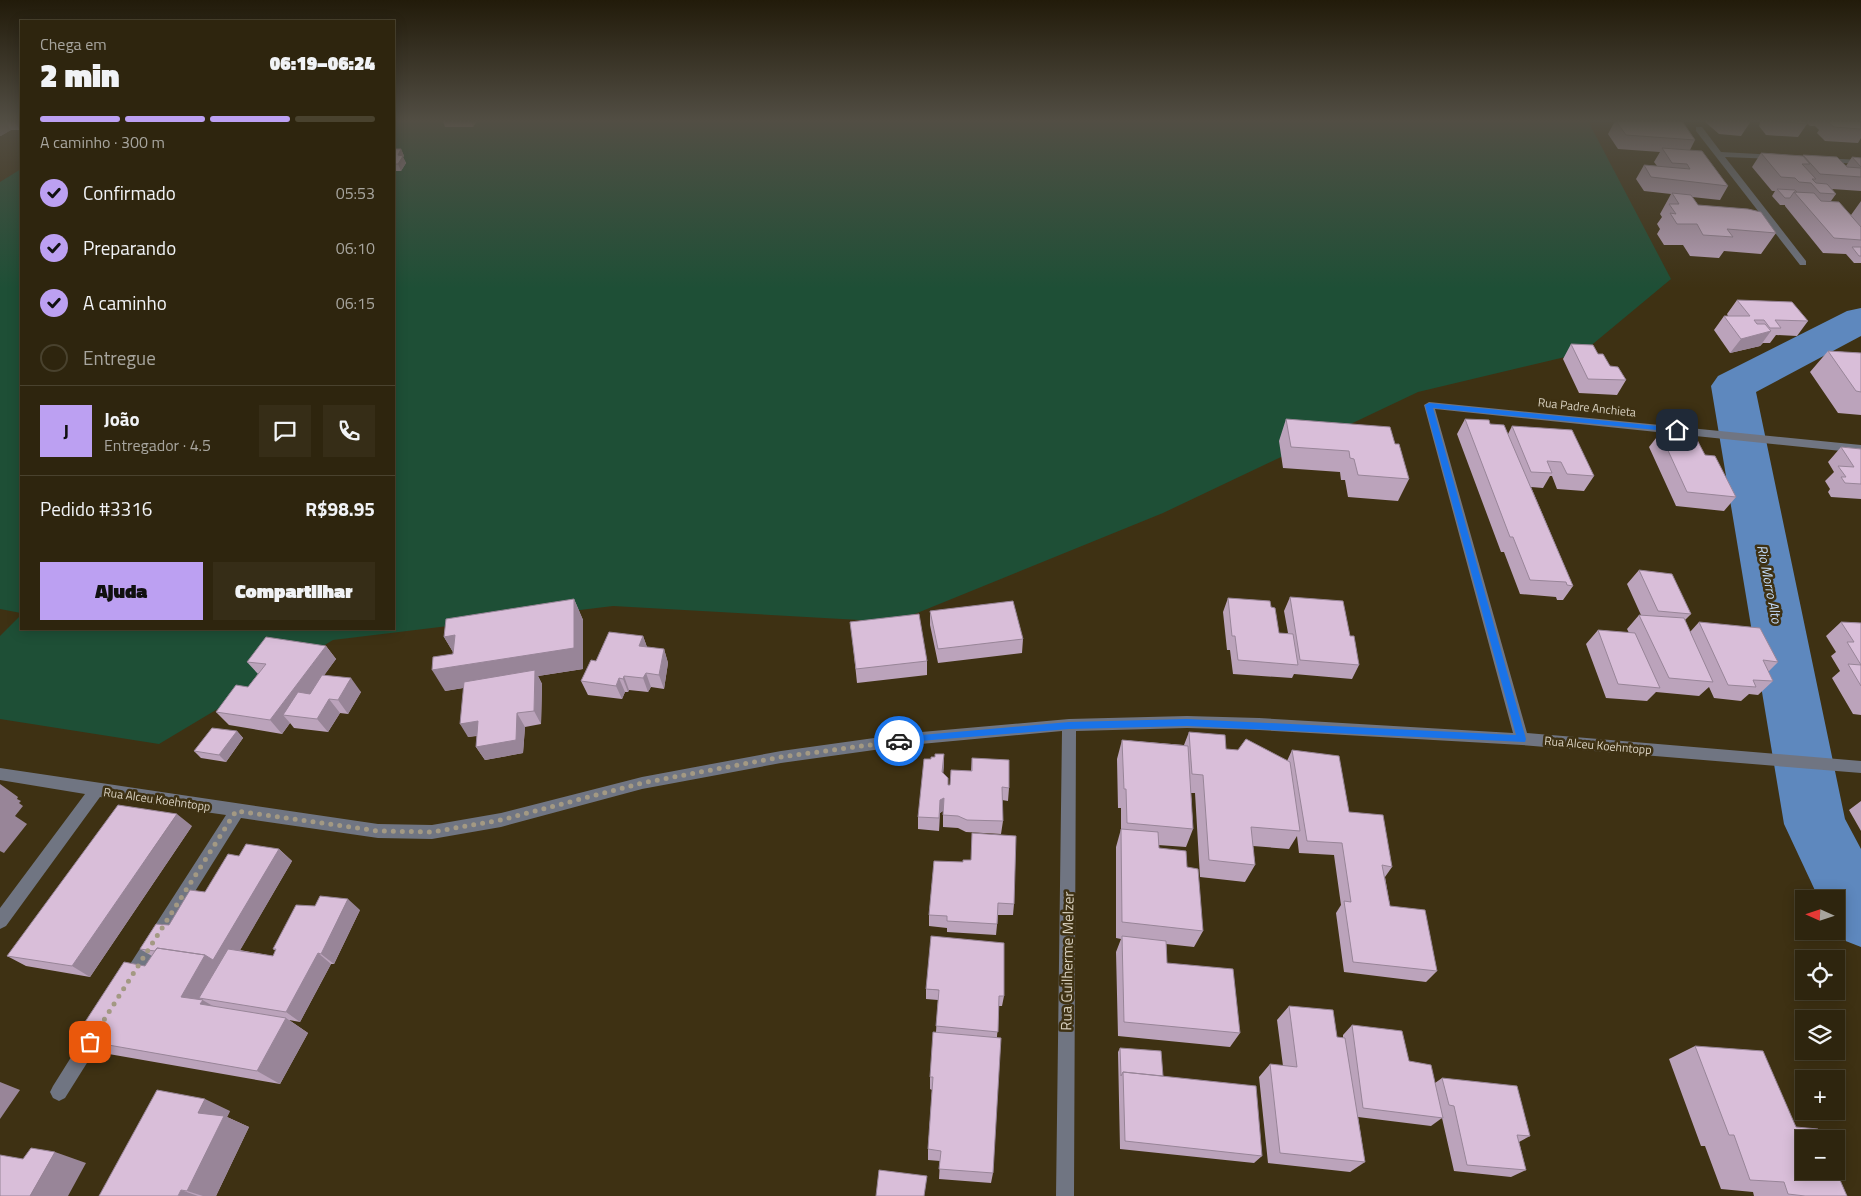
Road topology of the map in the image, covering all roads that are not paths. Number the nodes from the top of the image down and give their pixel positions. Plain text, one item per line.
1 (1736, 177) edge
2 (1803, 263) dead end
3 (1861, 449) edge
4 (1069, 725) junction
5 (1522, 739) junction
6 (1861, 767) edge
7 (0, 774) edge
8 (97, 790) junction
9 (236, 811) junction
10 (0, 921) edge
11 (122, 993) edge
12 (106, 1017) edge
13 (59, 1092) dead end
14 (1065, 1196) edge

1 - 2 street
3 - 5 street, Rua Padre Anchieta
4 - 5 street, Rua Alceu Koehntopp
4 - 9 street, Rua Alceu Koehntopp
4 - 14 street, Rua Guilherme Melzer
5 - 6 street, Rua Alceu Koehntopp
7 - 8 street, Rua Alceu Koehntopp
8 - 9 street, Rua Alceu Koehntopp
8 - 10 street
9 - 11 street
12 - 13 street

